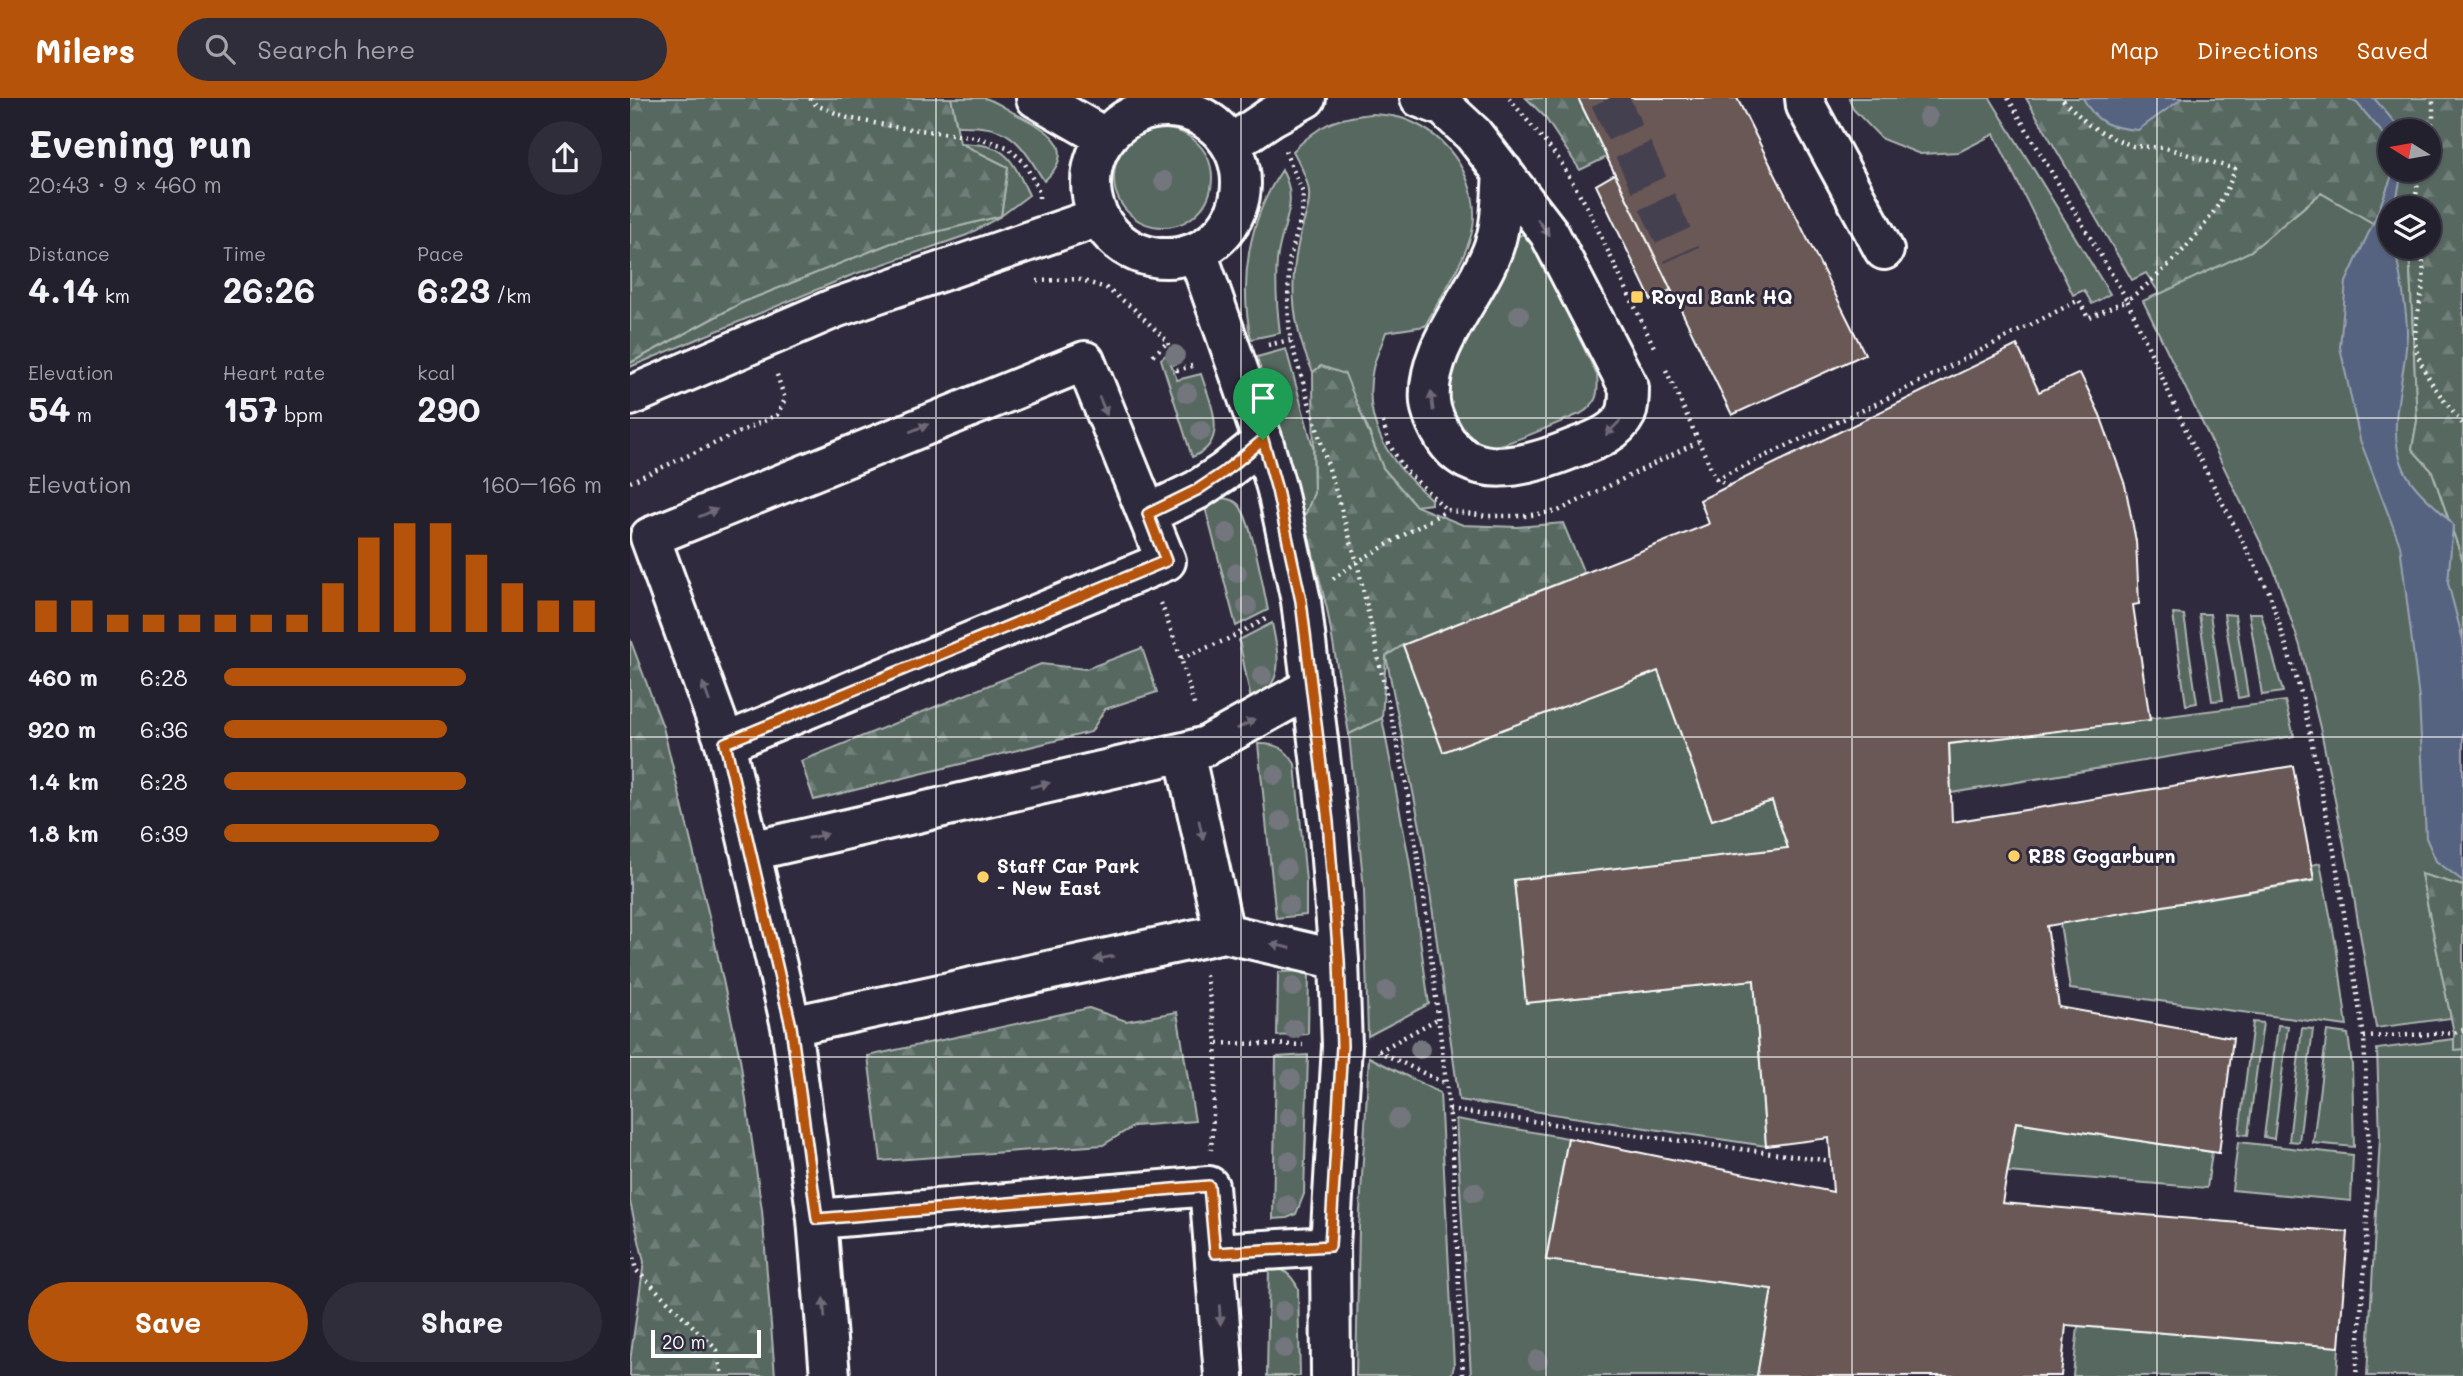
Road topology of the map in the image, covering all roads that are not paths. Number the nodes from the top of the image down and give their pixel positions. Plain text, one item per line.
1 (1036, 98) edge
2 (1306, 98) edge
3 (1420, 98) edge
4 (1805, 98) edge
5 (1106, 138) junction
6 (1231, 144) junction
7 (1503, 172) junction
8 (1099, 217) junction
9 (1884, 250) dead end
10 (1197, 252) junction
11 (630, 396) edge
12 (1263, 440) junction
13 (1148, 514) junction
14 (1312, 687) junction
15 (725, 743) junction
16 (1195, 749) junction
17 (751, 851) junction
18 (1211, 935) junction
19 (1339, 960) junction
20 (791, 1026) junction
21 (817, 1219) junction
22 (1330, 1246) junction
23 (1215, 1253) junction
24 (830, 1376) edge
25 (1224, 1376) edge
26 (1331, 1376) edge

1 - 5 street
2 - 6 street
3 - 7 street
4 - 9 street
5 - 6 street
5 - 8 street
6 - 10 street
7 -> 7 street
8 - 10 street
8 - 11 street
10 - 12 street
12 - 13 street
12 - 14 street
13 - 15 street
15 -> 13 street
16 -> 14 street
14 - 19 street
15 - 17 street
17 -> 16 street
16 -> 18 street
17 - 20 street
19 -> 18 street
18 -> 20 street
19 - 22 street
20 - 21 street
21 - 23 street
24 -> 21 street
22 - 23 street
22 - 26 street
23 -> 25 street

